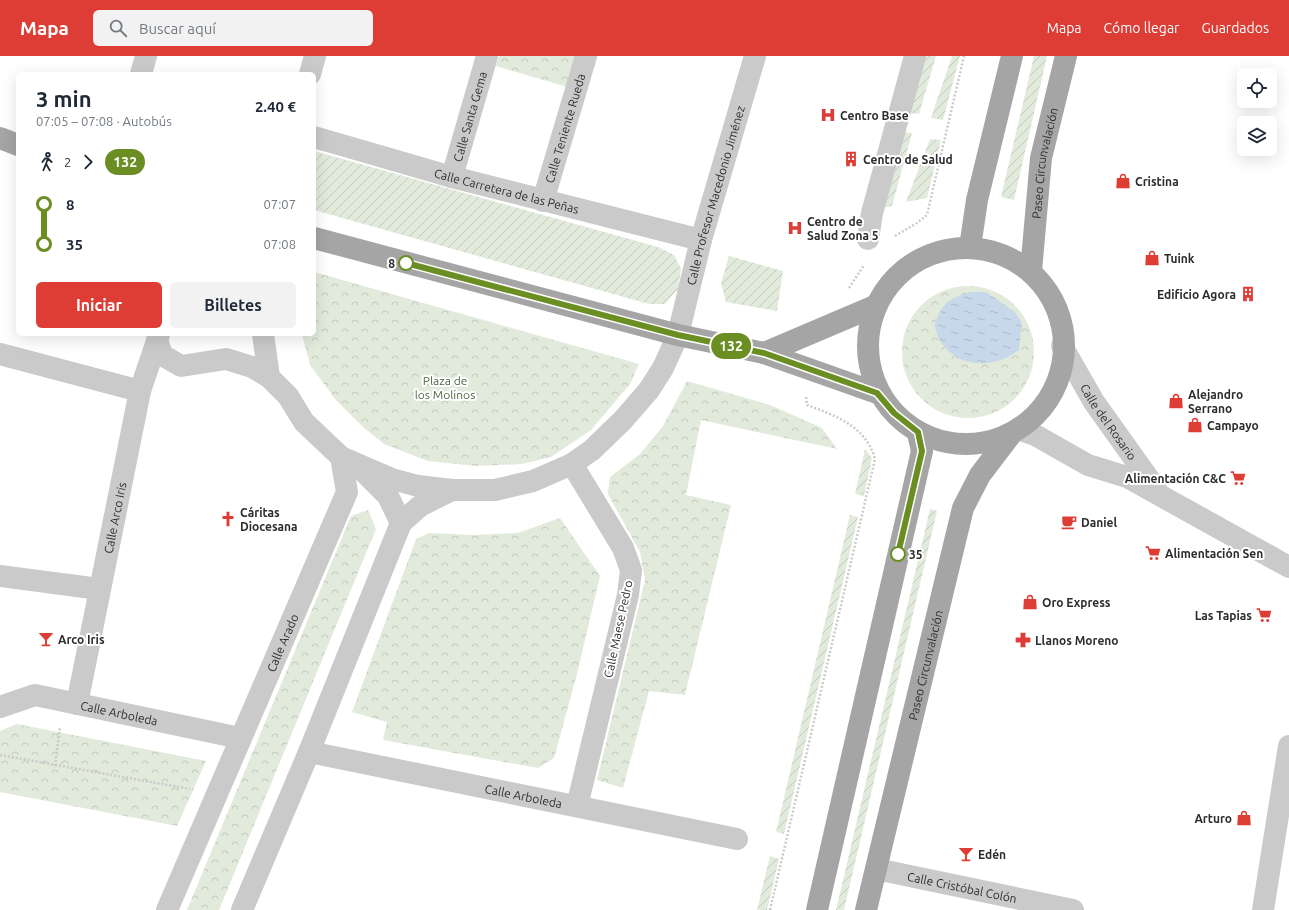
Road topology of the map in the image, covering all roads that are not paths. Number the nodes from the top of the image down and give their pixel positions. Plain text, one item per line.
1 (146, 56) edge
2 (315, 56) edge
3 (487, 56) edge
4 (586, 56) edge
5 (755, 56) edge
6 (915, 56) edge
7 (1012, 56) edge
8 (1066, 56) edge
9 (142, 72) edge
10 (311, 72) edge
11 (0, 138) edge
12 (316, 138) edge
13 (16, 144) edge
14 (452, 177) junction
15 (543, 201) junction
16 (316, 239) edge
17 (868, 239) dead end
18 (701, 240) junction
19 (970, 246) junction
20 (1031, 271) junction
21 (876, 306) junction
22 (678, 335) junction
23 (263, 336) edge
24 (158, 337) edge
25 (1062, 346) junction
26 (764, 353) junction
27 (0, 354) edge
28 (269, 377) junction
29 (140, 391) junction
30 (877, 393) junction
31 (1015, 431) junction
32 (918, 432) junction
33 (341, 457) junction
34 (572, 464) junction
35 (452, 490) junction
36 (1161, 495) junction
37 (401, 523) junction
38 (1289, 567) edge
39 (0, 576) edge
40 (99, 589) junction
41 (77, 704) junction
42 (0, 707) edge
43 (240, 738) junction
44 (1289, 746) edge
45 (309, 752) junction
46 (577, 806) junction
47 (737, 839) dead end
48 (876, 869) junction
49 (167, 910) edge
50 (242, 910) edge
51 (817, 910) edge
52 (866, 910) edge
53 (1073, 910) edge
54 (1263, 910) edge

1 - 9 street
2 - 10 street
3 - 14 street, Calle Santa Gema
4 - 15 street, Calle Teniente Rueda
5 - 18 street, Calle Profesor Macedonio Jiménez
6 - 17 street
7 - 19 main road
8 - 20 main road, Paseo Circunvalación
11 - 13 main road
12 - 14 street, Calle Carretera de las Peñas
14 - 15 street, Calle Carretera de las Peñas
15 - 18 street, Calle Carretera de las Peñas
16 - 22 main road
18 - 22 street, Calle Profesor Macedonio Jiménez
19 - 20 main road
19 - 21 main road
20 - 25 main road
21 - 26 main road
21 - 30 main road
22 - 26 main road
22 - 34 street
23 - 28 street
24 - 28 street
24 - 29 street, Calle Arco Iris
25 - 31 main road
25 - 36 street, Calle del Rosario
26 - 30 main road
27 - 29 street
28 - 33 street
29 - 40 street, Calle Arco Iris
30 - 32 main road
31 - 32 main road
31 - 36 street, Calle del Rosario
31 - 48 main road, Paseo Circunvalación
32 - 51 main road
33 - 35 street
33 - 37 street
33 - 43 street, Calle Arado
34 - 35 street
34 - 46 street, Calle Maese Pedro
35 - 37 street
36 - 38 street, Calle del Rosario
37 - 45 street
39 - 40 street
40 - 41 street, Calle Arco Iris
41 - 42 street, Calle Arboleda
41 - 43 street, Calle Arboleda
43 - 49 street, Calle Arado
44 - 54 street
45 - 46 street, Calle Arboleda
45 - 50 street
46 - 47 street, Calle Arboleda
48 - 52 main road, Paseo Circunvalación
48 - 53 street, Calle Cristóbal Colón

